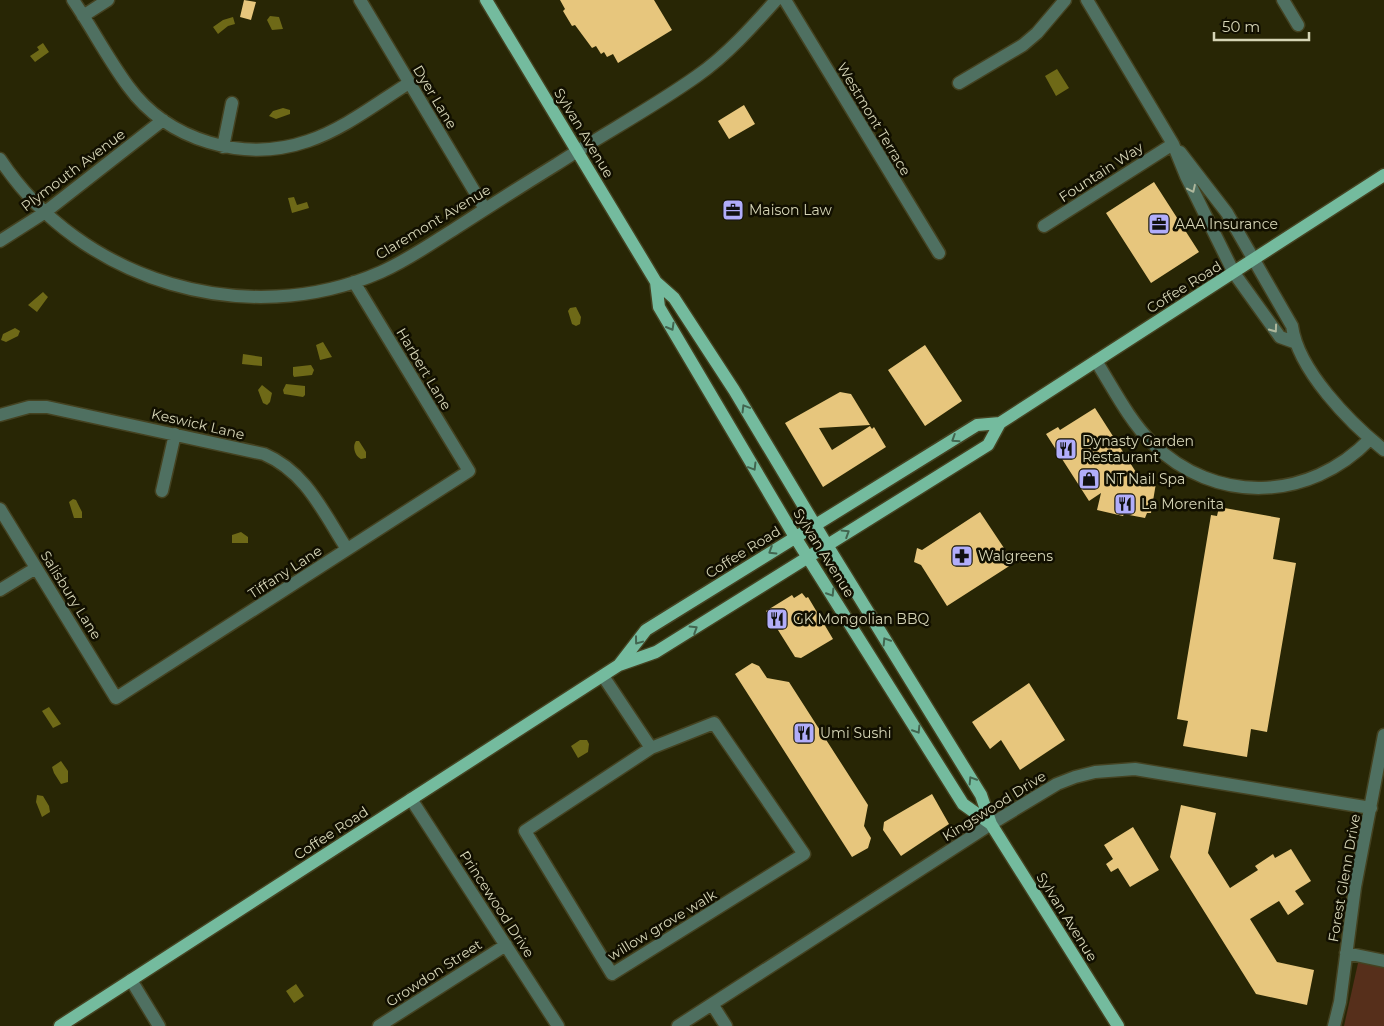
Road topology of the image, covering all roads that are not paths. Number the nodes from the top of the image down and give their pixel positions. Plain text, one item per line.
1 (73, 0) edge
2 (108, 0) edge
3 (360, 0) edge
4 (486, 0) edge
5 (776, 0) edge
6 (785, 0) edge
7 (1065, 0) edge
8 (1087, 0) edge
9 (1283, 0) edge
10 (83, 16) junction
11 (1298, 25) dead end
12 (409, 83) junction
13 (959, 83) dead end
14 (232, 103) dead end
15 (163, 120) junction
16 (1173, 144) junction
17 (223, 147) junction
18 (577, 151) junction
19 (0, 160) edge
20 (1384, 175) edge
21 (485, 209) junction
22 (44, 212) junction
23 (1044, 226) dead end
24 (0, 241) edge
25 (939, 253) dead end
26 (1254, 260) junction
27 (1234, 273) junction
28 (354, 282) junction
29 (656, 282) junction
30 (1294, 342) junction
31 (1096, 361) junction
32 (0, 415) edge
33 (1000, 423) junction
34 (175, 434) junction
35 (1370, 438) junction
36 (1384, 450) edge
37 (469, 471) joint
38 (162, 491) dead end
39 (0, 509) edge
40 (814, 525) junction
41 (795, 537) junction
42 (826, 545) junction
43 (347, 549) junction
44 (808, 557) junction
45 (36, 568) junction
46 (0, 590) edge
47 (619, 666) junction
48 (603, 676) junction
49 (116, 698) joint
50 (1384, 735) edge
51 (651, 748) junction
52 (411, 799) junction
53 (1372, 808) junction
54 (991, 824) junction
55 (506, 945) junction
56 (1346, 954) junction
57 (1384, 962) edge
58 (131, 980) junction
59 (712, 1004) junction
60 (60, 1026) edge
61 (160, 1026) edge
62 (379, 1026) edge
63 (558, 1026) edge
64 (678, 1026) edge
65 (726, 1026) edge
66 (1118, 1026) edge
67 (1334, 1026) edge

1 - 10 street
2 - 10 street
3 - 12 street, Dyer Lane
4 - 18 main road, Sylvan Avenue
5 - 18 street, Claremont Avenue
6 - 25 street, Westmont Terrace
7 - 13 street
8 - 16 street
9 - 11 street
10 - 15 street
12 - 17 street
12 - 21 street, Dyer Lane
14 - 17 street
15 - 17 street
15 - 22 street, Plymouth Avenue
16 - 23 street, Fountain Way
16 - 26 street
16 -> 27 street
18 - 21 street, Claremont Avenue
18 - 29 main road, Sylvan Avenue
19 - 22 street, Claremont Avenue
20 - 26 main road, Coffee Road
21 - 28 street, Claremont Avenue
22 - 24 street, Plymouth Avenue
22 - 28 street, Claremont Avenue
26 - 27 main road, Coffee Road
26 - 30 street
27 -> 30 street
27 - 31 main road, Coffee Road
28 - 37 street, Harbert Lane
40 -> 29 main road, Sylvan Avenue
29 -> 41 main road, Sylvan Avenue
30 - 35 street
31 - 33 main road, Coffee Road
31 - 35 street
32 - 34 street, Keswick Lane
33 -> 40 main road, Coffee Road
42 -> 33 main road, Coffee Road
34 - 38 street
34 - 43 street, Keswick Lane
35 - 36 street
37 - 43 street, Tiffany Lane
39 - 45 street, Salisbury Lane
40 - 41 main road, Coffee Road
40 - 42 main road, Sylvan Avenue
41 - 44 main road, Sylvan Avenue
41 -> 47 main road, Coffee Road
42 - 44 main road, Coffee Road
54 -> 42 main road, Sylvan Avenue
43 - 49 street, Tiffany Lane
47 -> 44 main road, Coffee Road
44 -> 54 main road, Sylvan Avenue
45 - 46 street
45 - 49 street, Salisbury Lane
47 - 48 main road, Coffee Road
48 - 51 street
48 - 52 main road, Coffee Road
50 - 53 street, Forest Glenn Drive
51 - 51 street, willow grove walk
52 - 55 street, Princewood Drive
52 - 58 main road, Coffee Road
53 - 54 street, Kingswood Drive
53 - 56 street, Forest Glenn Drive
54 - 59 street, Kingswood Drive
54 - 66 main road, Sylvan Avenue
55 - 62 street, Growdon Street
55 - 63 street, Princewood Drive
56 - 57 street
56 - 67 street, Forest Glenn Drive
58 - 60 main road, Coffee Road
58 - 61 street
59 - 64 street, Kingswood Drive
59 - 65 street

